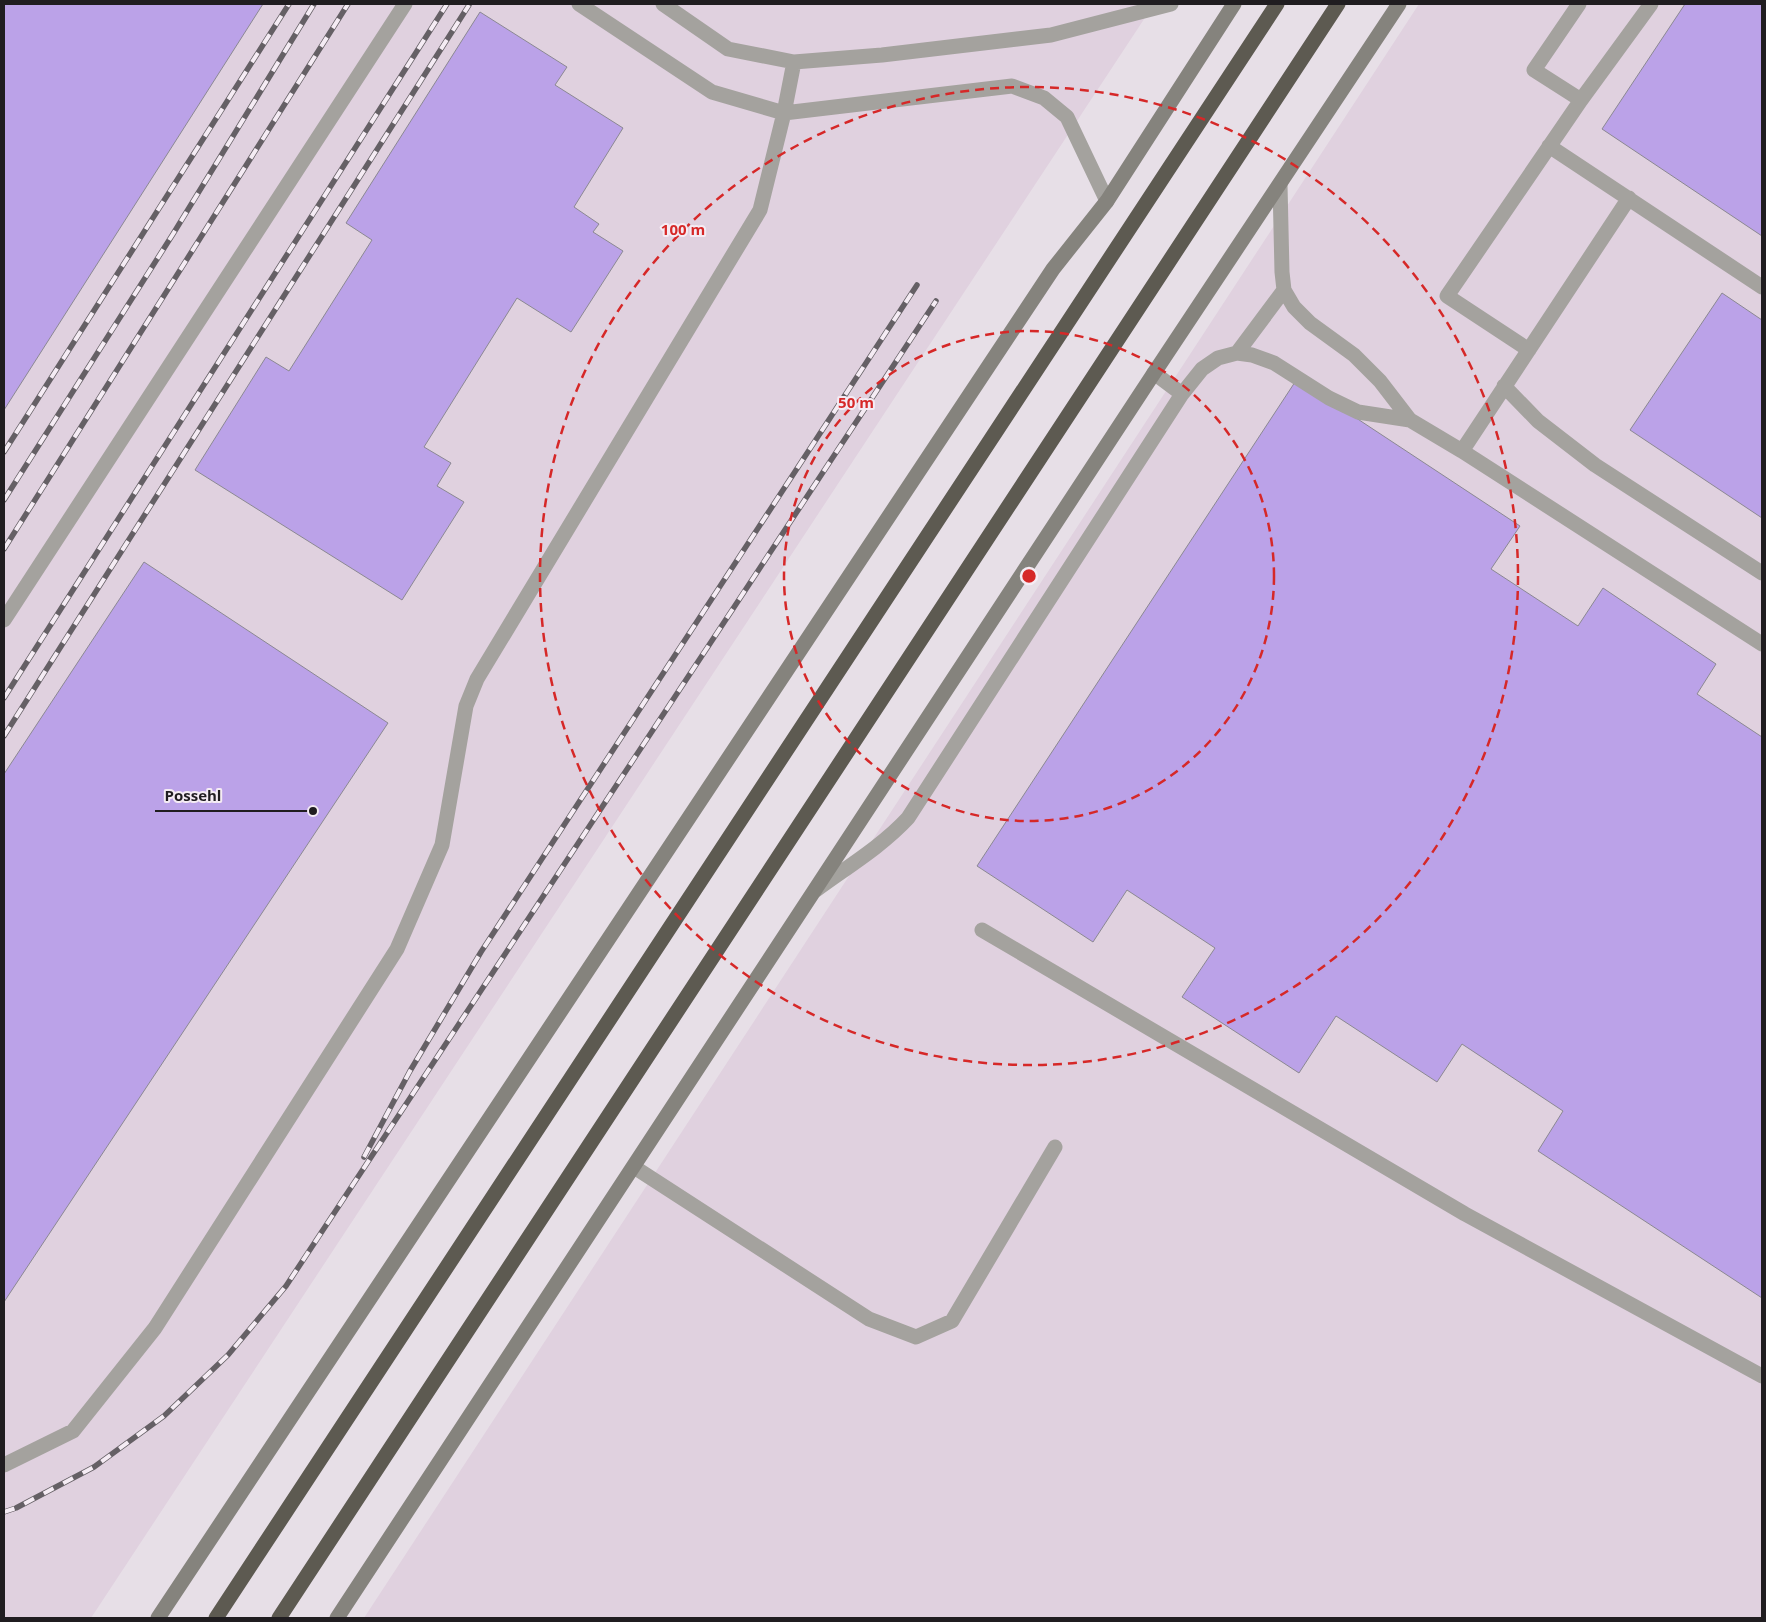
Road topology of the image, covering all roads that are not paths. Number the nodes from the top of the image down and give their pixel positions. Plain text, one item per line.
1 (404, 4) edge
2 (579, 4) edge
3 (663, 4) edge
4 (1171, 4) edge
5 (1234, 4) edge
6 (1277, 4) edge
7 (1338, 4) edge
8 (1399, 4) edge
9 (1579, 4) edge
10 (1651, 4) edge
11 (794, 62) junction
12 (1581, 100) junction
13 (784, 113) junction
14 (1549, 146) junction
15 (1280, 184) junction
16 (1629, 198) junction
17 (1107, 200) junction
18 (1762, 287) edge
19 (1284, 290) junction
20 (1529, 350) junction
21 (1237, 353) junction
22 (1154, 373) junction
23 (1504, 386) junction
24 (1182, 394) junction
25 (1410, 420) junction
26 (1462, 451) junction
27 (1762, 573) edge
28 (4, 620) edge
29 (1762, 644) edge
30 (816, 890) junction
31 (982, 930) dead end
32 (1055, 1147) dead end
33 (634, 1168) junction
34 (1762, 1376) edge
35 (4, 1465) edge
36 (158, 1618) edge
37 (216, 1618) edge
38 (279, 1618) edge
39 (337, 1618) edge

1 - 28 lane
2 - 13 lane
3 - 11 lane
4 - 11 lane
5 - 17 street
6 - 37 highway
7 - 38 highway
8 - 15 street
9 - 12 lane
10 - 12 lane
11 - 13 lane
12 - 14 lane
13 - 17 lane
13 - 35 lane
14 - 16 lane
14 - 20 lane
15 - 19 lane
15 - 22 street
16 - 18 lane
16 - 20 lane
17 - 36 street
19 - 21 lane
19 - 25 lane
20 - 23 lane
21 - 24 lane
21 - 25 lane
22 - 24 lane
22 - 30 street
23 - 26 lane
23 - 27 lane
24 - 30 lane
25 - 26 lane
26 - 29 lane
30 - 33 street
31 - 34 lane
32 - 33 lane
33 - 39 street

